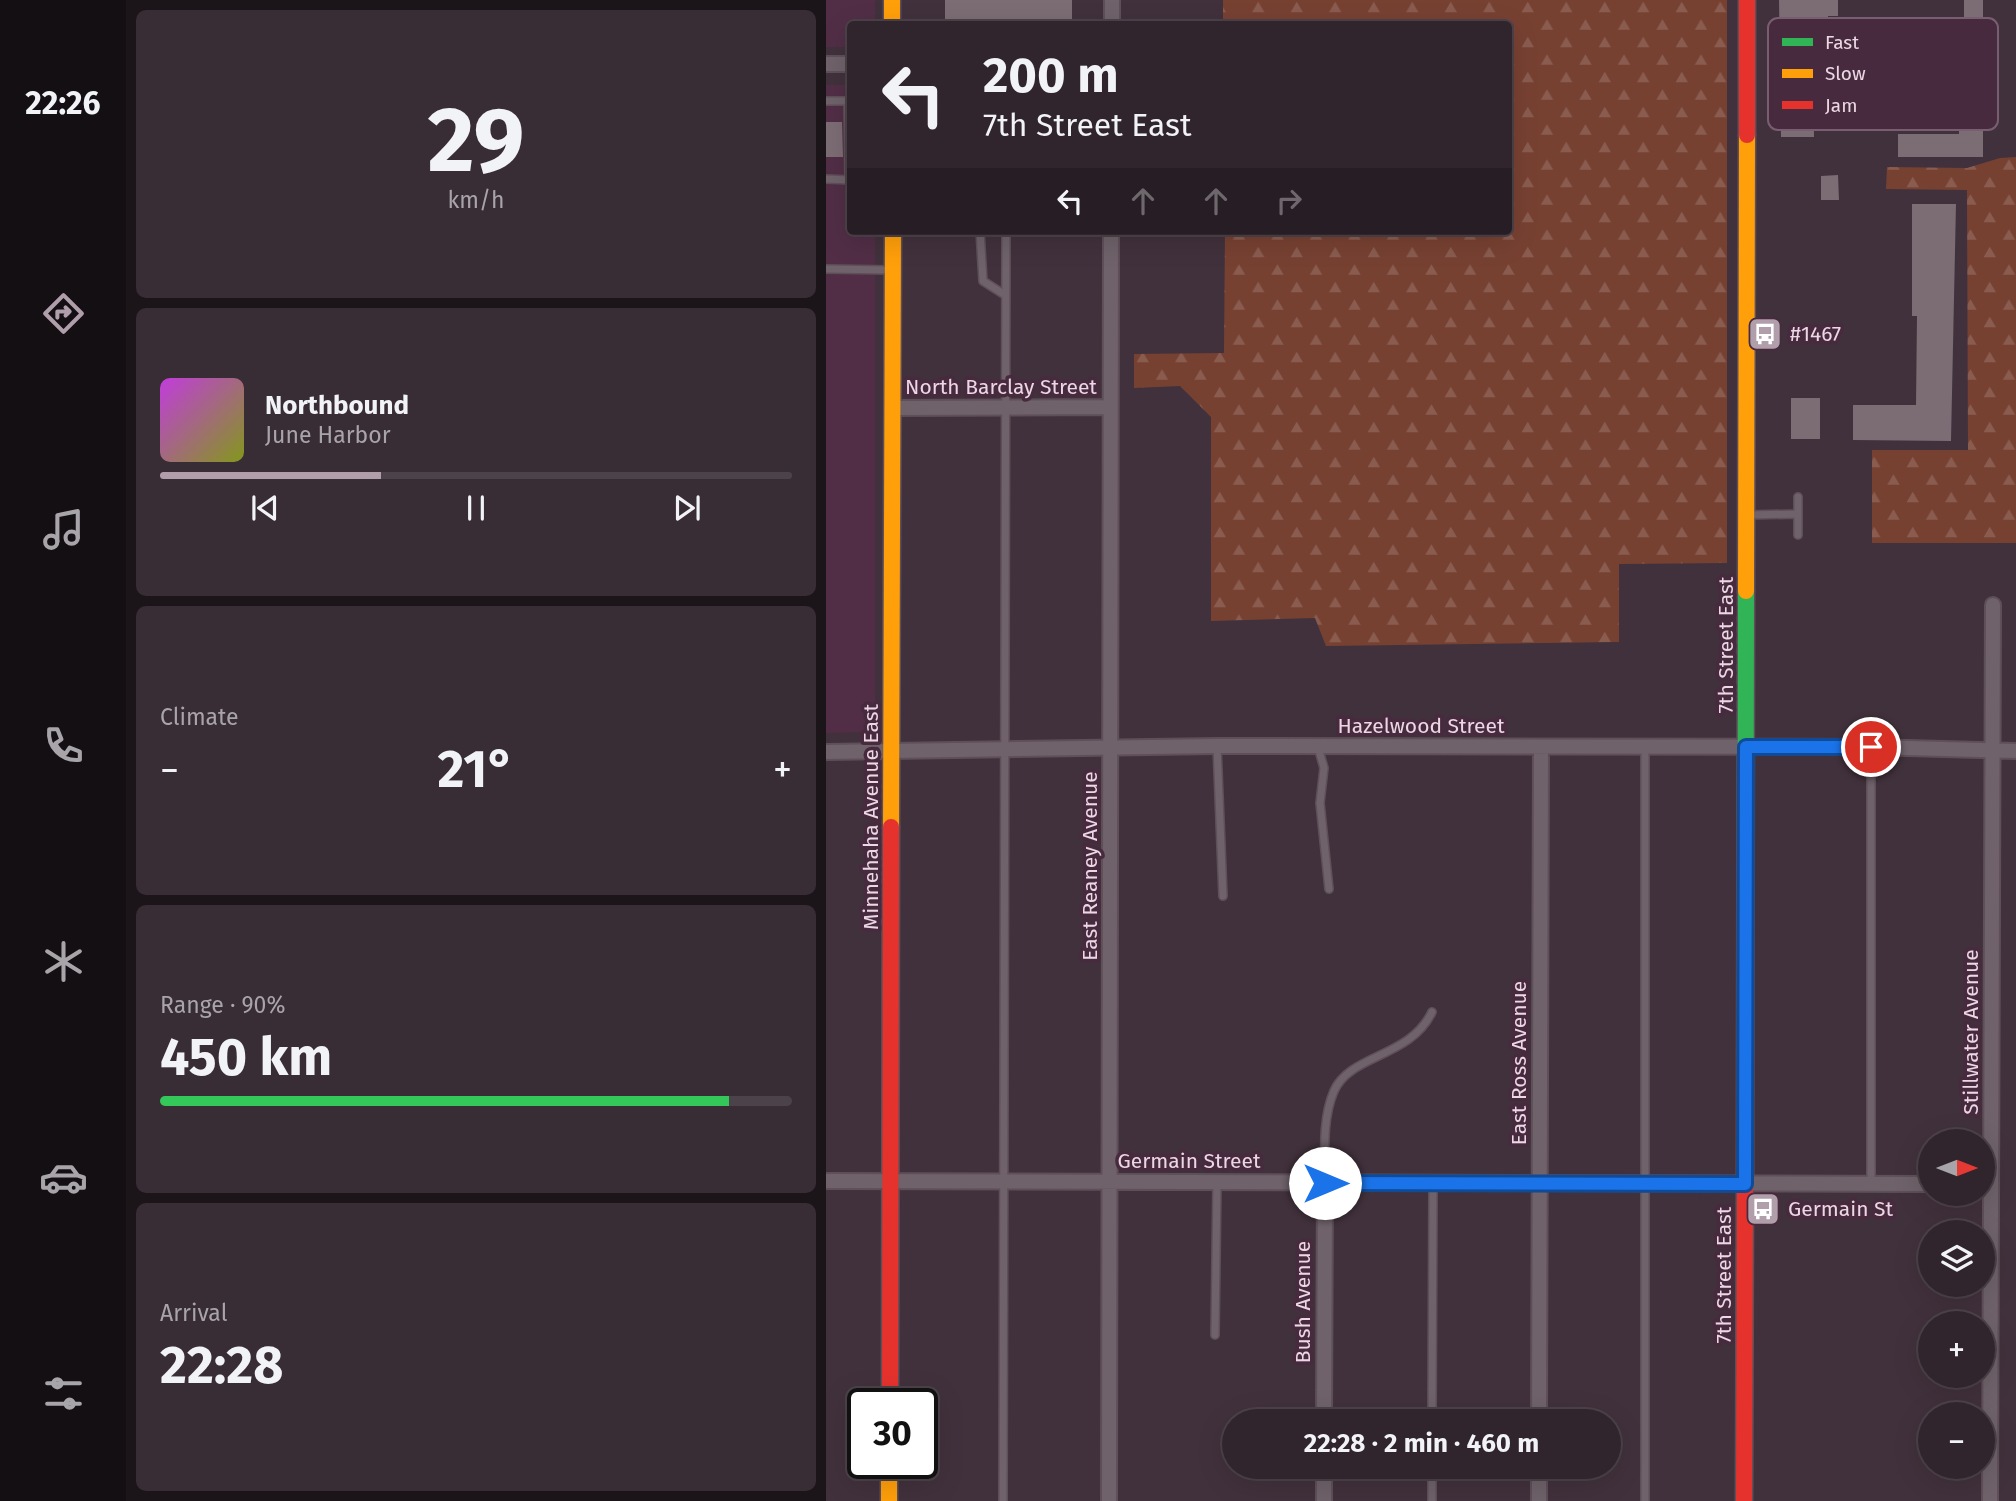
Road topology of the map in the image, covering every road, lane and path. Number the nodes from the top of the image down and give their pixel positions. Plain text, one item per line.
1 (892, 0) edge
2 (1112, 0) edge
3 (1747, 0) edge
4 (892, 21) edge
5 (1112, 21) edge
6 (826, 64) edge
7 (847, 64) edge
8 (826, 101) edge
9 (847, 101) edge
10 (826, 179) edge
11 (847, 180) edge
12 (893, 235) edge
13 (980, 235) edge
14 (1006, 235) edge
15 (1111, 235) edge
16 (826, 269) edge
17 (892, 270) junction
18 (1005, 295) junction
19 (1110, 407) junction
20 (892, 408) junction
21 (1005, 408) junction
22 (1798, 497) dead end
23 (1798, 514) junction
24 (1748, 515) junction
25 (1798, 535) dead end
26 (1993, 604) dead end
27 (1112, 746) junction
28 (1217, 746) junction
29 (1318, 747) junction
30 (1541, 747) junction
31 (1746, 747) junction
32 (1871, 747) junction
33 (1644, 748) junction
34 (1006, 750) junction
35 (892, 751) junction
36 (1993, 751) junction
37 (2016, 751) edge
38 (826, 752) edge
39 (1329, 889) dead end
40 (1223, 896) dead end
41 (1432, 1012) dead end
42 (1988, 1129) edge
43 (891, 1180) junction
44 (826, 1181) edge
45 (1005, 1182) junction
46 (1110, 1182) junction
47 (1217, 1182) junction
48 (1325, 1183) junction
49 (1433, 1183) junction
50 (1540, 1183) junction
51 (1646, 1183) junction
52 (1745, 1184) junction
53 (1871, 1184) junction
54 (1918, 1184) edge
55 (1987, 1206) edge
56 (1216, 1335) dead end
57 (890, 1388) edge
58 (1324, 1409) edge
59 (1432, 1409) edge
60 (1539, 1409) edge
61 (889, 1479) edge
62 (1324, 1479) edge
63 (1432, 1479) edge
64 (1539, 1479) edge
65 (889, 1501) edge
66 (1003, 1501) edge
67 (1109, 1501) edge
68 (1324, 1501) edge
69 (1432, 1501) edge
70 (1539, 1501) edge
71 (1645, 1501) edge
72 (1744, 1501) edge
73 (1990, 1501) edge

1 - 4 street
2 - 5 street
3 - 24 street, 7th Street East
6 - 7 street
8 - 9 lane
10 - 11 lane
12 - 17 street, Minnehaha Avenue East
13 - 18 lane
14 - 18 lane
15 - 19 street, East Reaney Avenue
16 - 17 lane
17 - 20 street, Minnehaha Avenue East
18 - 21 lane
19 - 21 street, North Barclay Street
19 - 27 street, East Reaney Avenue
20 - 21 street, North Barclay Street
20 - 35 street, Minnehaha Avenue East
21 - 34 lane
22 - 23 lane
23 - 24 lane
23 - 25 lane
24 - 31 street, 7th Street East
26 - 36 street, Stillwater Avenue
27 - 28 street, Hazelwood Street
27 - 34 street, Hazelwood Street
27 - 46 street, East Reaney Avenue
28 - 29 street, Hazelwood Street
28 - 40 lane
29 - 30 street, Hazelwood Street
29 - 39 lane
30 - 33 street, Hazelwood Street
30 - 50 street, East Ross Avenue
31 - 32 street, Hazelwood Street
31 - 33 street, Hazelwood Street
31 - 52 street, 7th Street East
32 - 36 street, Hazelwood Street
32 - 53 lane
33 - 51 lane
34 - 35 street, Hazelwood Street
34 - 45 lane
35 - 38 street, Hazelwood Street
35 - 43 street, Minnehaha Avenue East
36 - 37 street, Hazelwood Street
36 - 42 street, Stillwater Avenue
41 - 48 lane
43 - 44 street, Germain Street
43 - 45 street, Germain Street
43 - 57 street, Minnehaha Avenue East
45 - 46 street, Germain Street
45 - 66 lane
46 - 47 street, Germain Street
46 - 67 street, East Reaney Avenue
47 - 48 street, Germain Street
47 - 56 lane
48 - 49 street, Germain Street
48 - 58 street, Bush Avenue
49 - 50 street, Germain Street
49 - 59 lane
50 - 51 street, Germain Street
50 - 60 street, East Ross Avenue
51 - 52 street, Germain Street
51 - 71 lane
52 - 53 street, Germain Street
52 - 72 street, 7th Street East
53 - 54 street, Germain Street
55 - 73 street, Stillwater Avenue
61 - 65 street
62 - 68 street
63 - 69 lane
64 - 70 street

